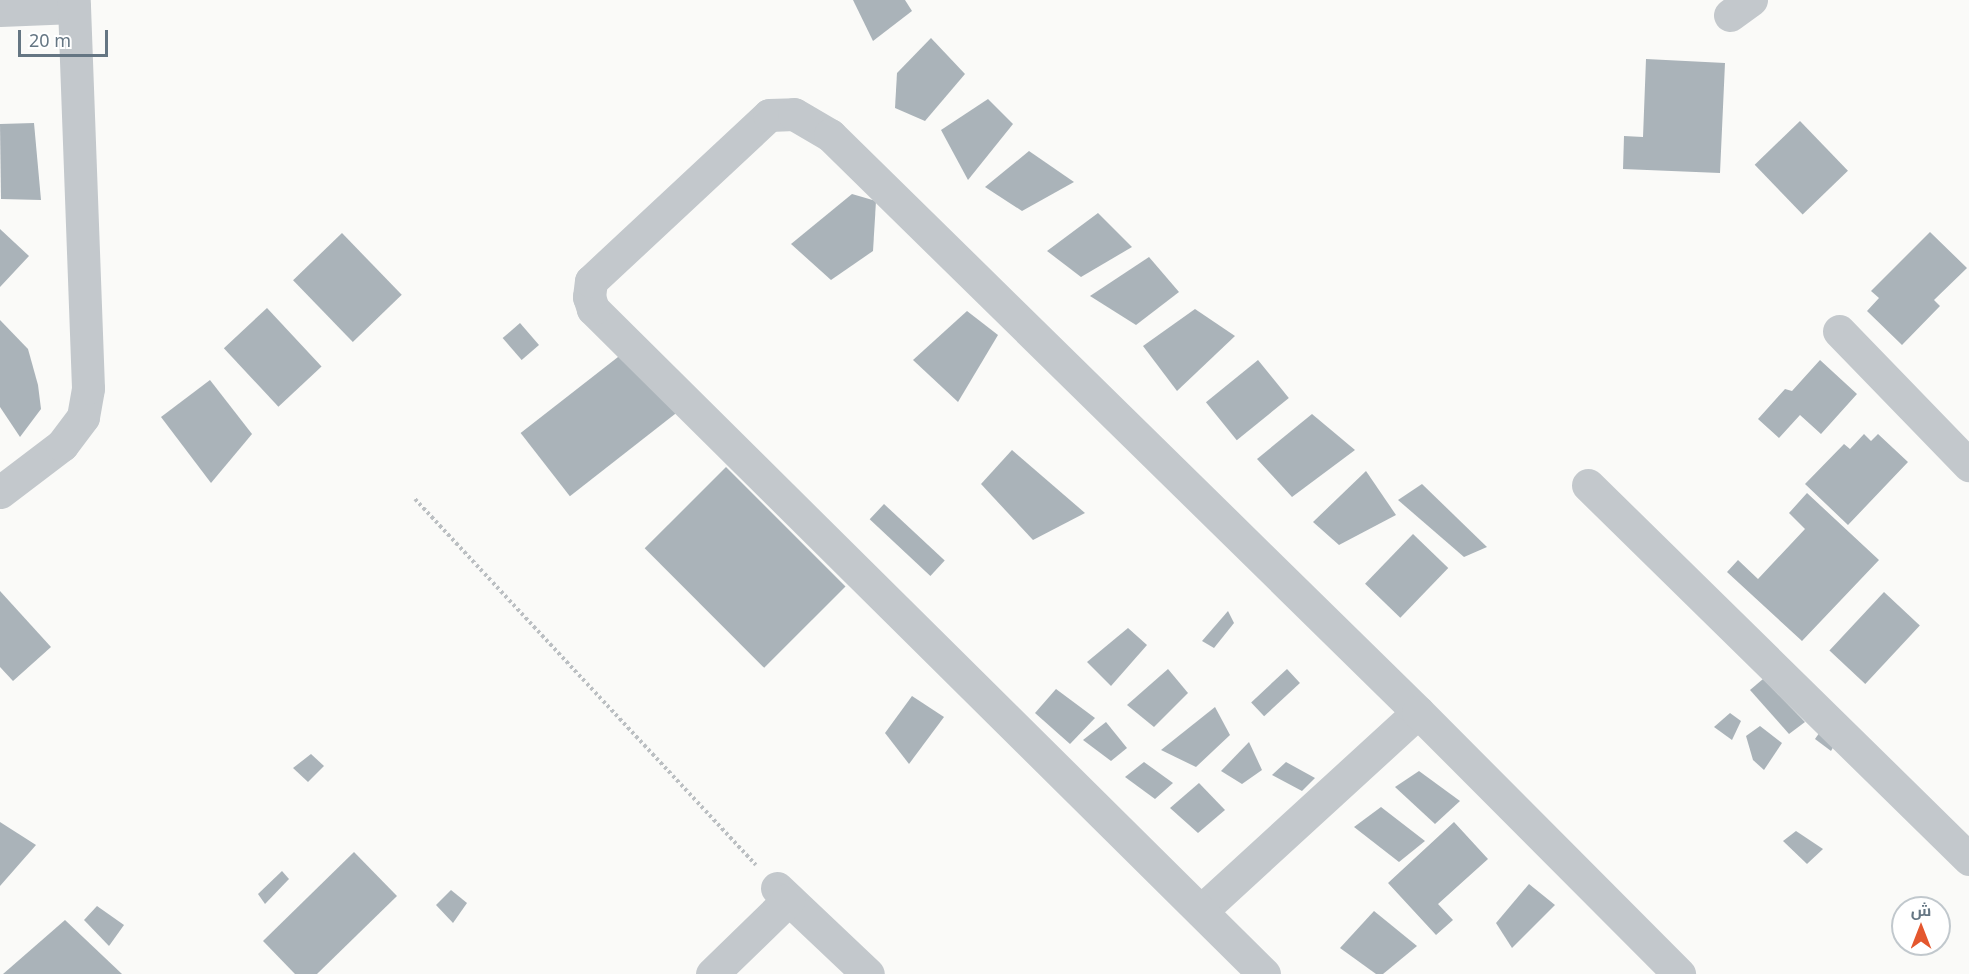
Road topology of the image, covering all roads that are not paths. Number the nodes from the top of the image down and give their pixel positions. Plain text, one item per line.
1 (74, 4) edge
2 (0, 10) edge
3 (1839, 331) dead end
4 (1969, 465) edge
5 (1588, 485) dead end
6 (0, 492) edge
7 (1418, 711) junction
8 (1969, 860) edge
9 (1201, 911) junction
10 (712, 974) edge
11 (868, 974) edge
12 (1264, 974) edge
13 (1678, 974) edge

1 - 2 street
1 - 6 street
3 - 4 street
5 - 8 street
7 - 9 street
7 - 9 street
7 - 13 street
9 - 12 street
10 - 11 street

